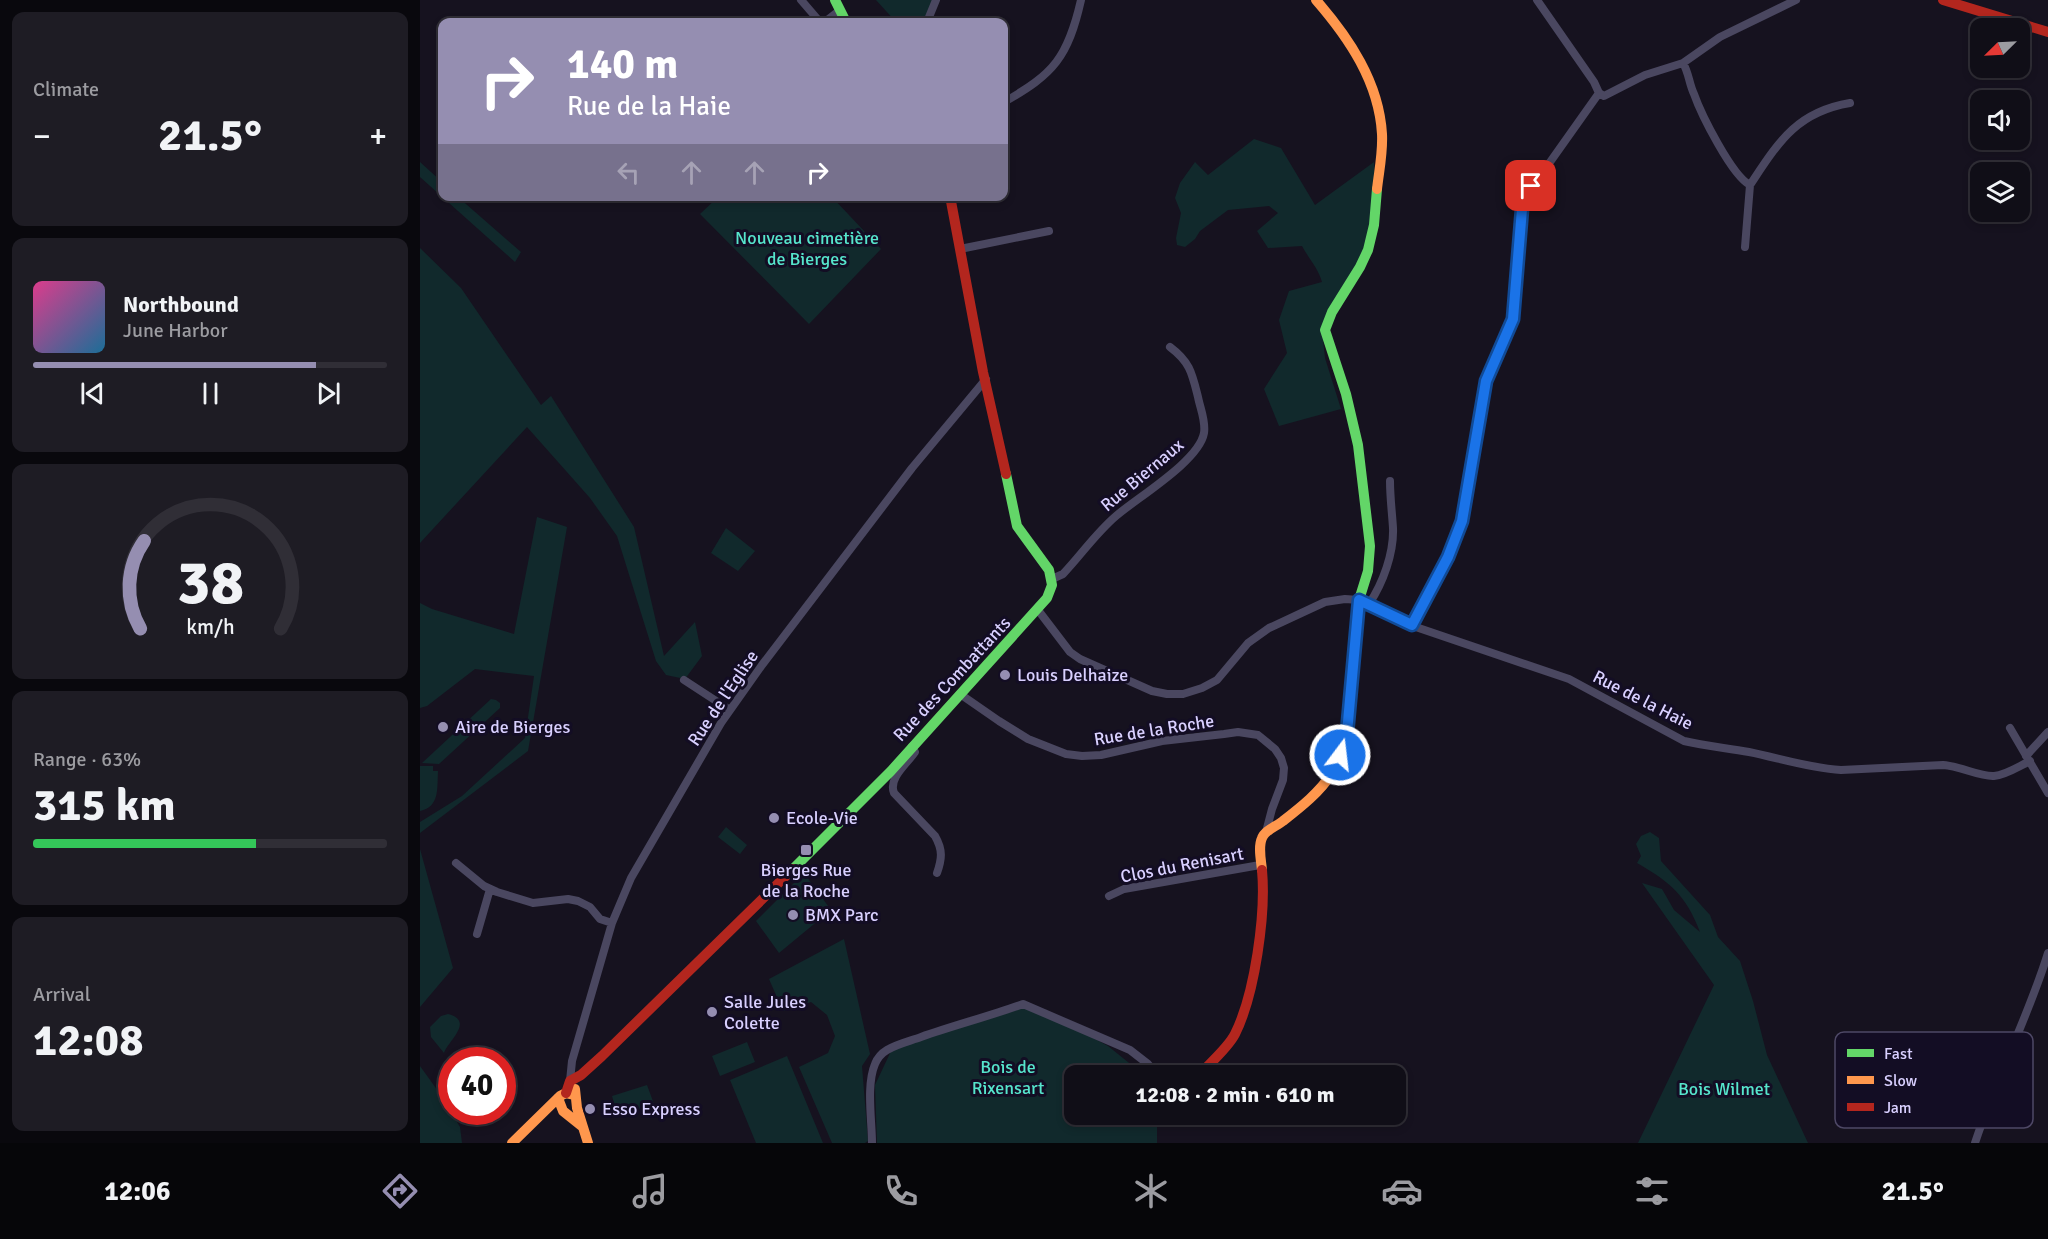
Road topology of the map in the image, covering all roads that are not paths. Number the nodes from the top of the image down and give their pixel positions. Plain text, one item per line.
1 (801, 0) edge
2 (835, 0) edge
3 (936, 0) edge
4 (1081, 0) edge
5 (1316, 0) edge
6 (1537, 0) edge
7 (1796, 0) edge
8 (1943, 0) edge
9 (839, 11) junction
10 (819, 18) edge
11 (829, 18) edge
12 (843, 18) edge
13 (929, 18) edge
14 (2048, 32) edge
15 (1683, 63) junction
16 (1599, 93) junction
17 (1008, 99) edge
18 (1850, 103) dead end
19 (1750, 185) junction
20 (951, 201) edge
21 (1049, 231) dead end
22 (1745, 247) dead end
23 (960, 249) junction
24 (1170, 347) dead end
25 (986, 379) junction
26 (1390, 481) dead end
27 (1052, 579) junction
28 (1364, 602) junction
29 (1038, 610) junction
30 (1412, 625) junction
31 (684, 680) dead end
32 (960, 694) junction
33 (730, 710) junction
34 (2010, 728) dead end
35 (2048, 732) edge
36 (912, 746) junction
37 (2028, 758) junction
38 (2048, 793) edge
39 (1266, 832) junction
40 (456, 863) dead end
41 (1260, 865) junction
42 (937, 873) dead end
43 (490, 889) junction
44 (1109, 896) dead end
45 (612, 923) junction
46 (477, 934) dead end
47 (2048, 953) edge
48 (2018, 1032) edge
49 (1148, 1065) edge
50 (1208, 1065) edge
51 (576, 1078) junction
52 (566, 1095) junction
53 (577, 1108) junction
54 (563, 1112) junction
55 (540, 1116) junction
56 (583, 1127) junction
57 (1980, 1128) edge
58 (512, 1143) edge
59 (588, 1143) edge
60 (872, 1143) edge
61 (1975, 1143) edge

1 - 10 street
2 - 9 street
3 - 13 street
4 - 17 street
5 - 28 street
6 - 16 street
7 - 15 street
8 - 14 street
9 - 11 street
9 - 12 street
15 - 16 street
15 - 19 street
16 - 30 street
18 - 19 street
19 - 22 street
20 - 23 street
21 - 23 street
23 - 25 street
24 - 27 street, Rue Biernaux
25 - 27 street
25 - 33 street, Rue de l'Eglise
26 - 28 street
27 - 29 street, Rue des Combattants
28 - 29 street
28 - 30 street, Rue de la Haie
28 - 39 street
29 - 32 street, Rue des Combattants
30 - 37 street, Rue de la Haie
31 - 33 street
32 - 36 street, Rue des Combattants
32 - 39 street, Rue de la Roche
33 - 45 street, Rue de l'Eglise
34 - 37 street
35 - 37 street
36 - 42 street
36 - 51 street, Rue des Combattants
37 - 38 street
39 - 41 street
40 - 43 street
41 - 44 street, Clos du Renisart
41 - 50 street
43 - 45 street
43 - 46 street
45 - 51 street, Rue de l'Eglise
47 - 48 street
49 - 60 street
51 - 52 street, Rue des Combattants
52 - 53 street
52 - 54 street
52 - 55 street
53 - 54 street
53 - 56 street
54 - 55 street
54 - 56 street
55 - 58 street
56 - 59 street
57 - 61 street

